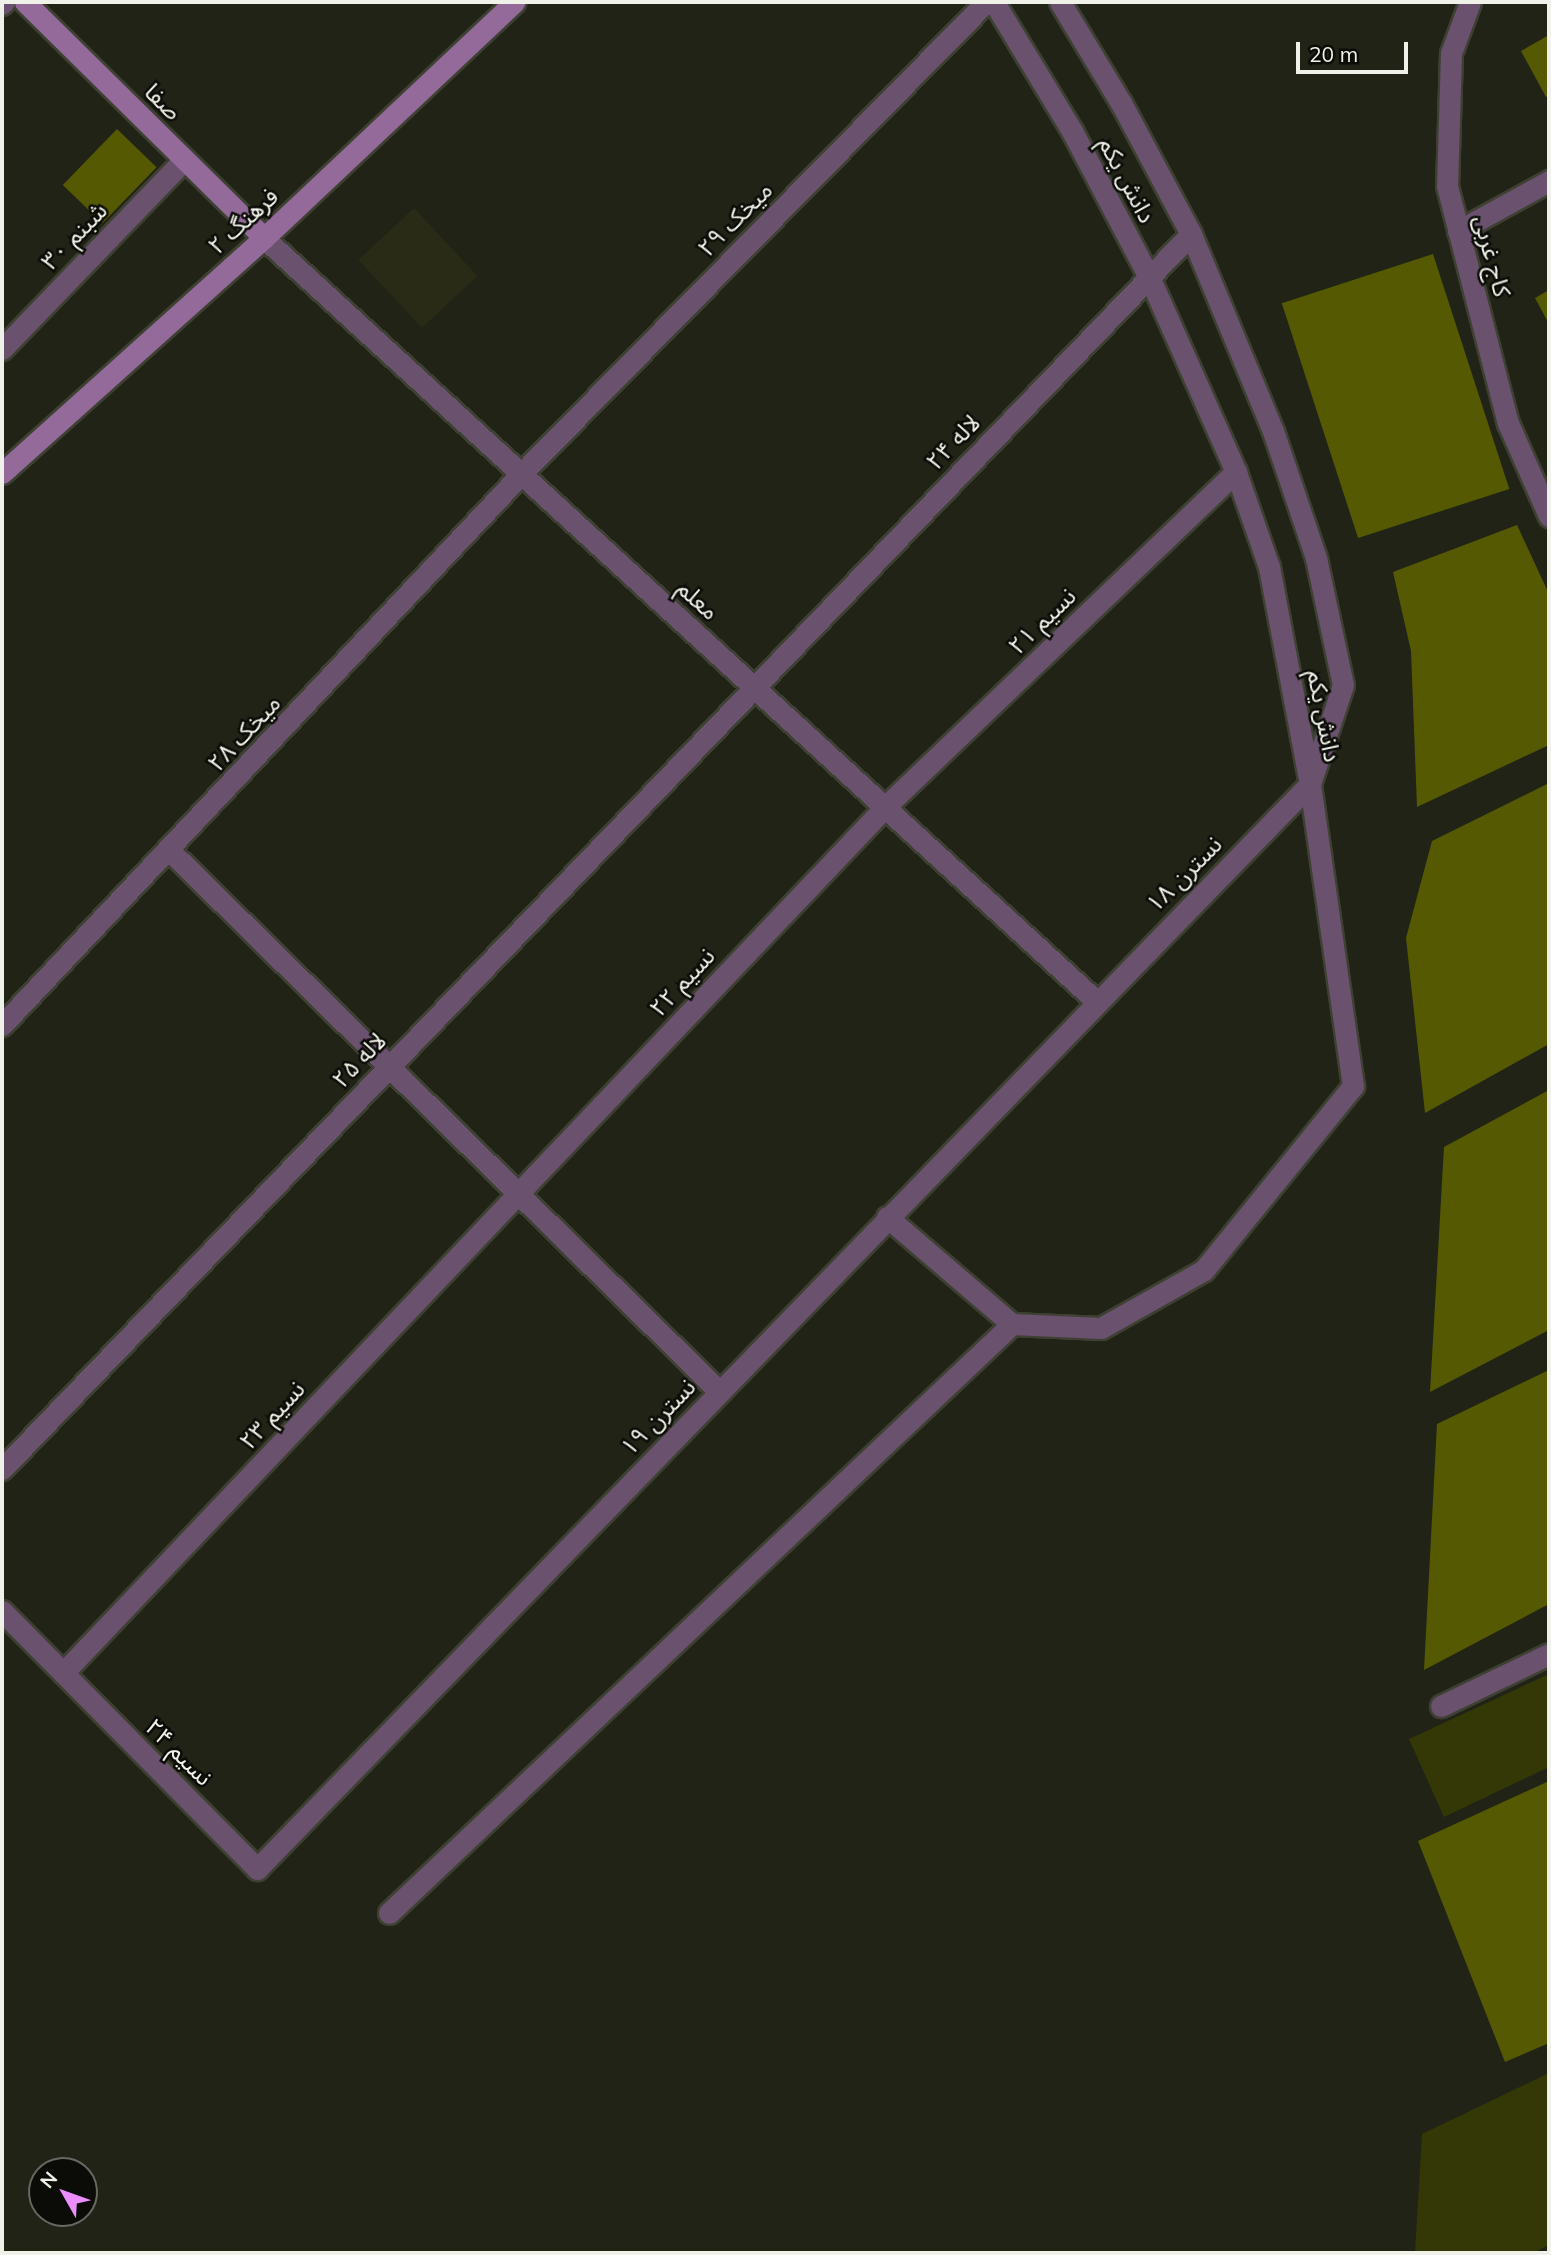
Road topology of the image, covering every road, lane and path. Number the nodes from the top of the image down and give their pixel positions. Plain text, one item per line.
1 (25, 2) edge
2 (514, 2) edge
3 (986, 2) edge
4 (994, 2) edge
5 (1060, 2) edge
6 (1470, 2) edge
7 (184, 160) junction
8 (1549, 181) edge
9 (1458, 231) junction
10 (1191, 234) junction
11 (264, 238) junction
12 (1149, 277) junction
13 (2, 349) edge
14 (2, 472) edge
15 (1236, 472) junction
16 (522, 474) junction
17 (1541, 476) edge
18 (1549, 516) edge
19 (754, 687) junction
20 (1310, 784) junction
21 (885, 807) junction
22 (170, 850) junction
23 (1096, 1001) junction
24 (2, 1025) edge
25 (389, 1067) junction
26 (518, 1194) junction
27 (887, 1217) junction
28 (1012, 1324) junction
29 (719, 1391) junction
30 (2, 1469) edge
31 (2, 1611) edge
32 (1549, 1654) edge
33 (63, 1673) junction
34 (1441, 1706) dead end
35 (257, 1869) joint
36 (389, 1913) dead end

1 - 7 main road, صفا
2 - 11 main road, فرهنگ ۲
3 - 16 street, میخک ۲۹
4 - 12 street, دانش یکم
5 - 10 street, دانش یکم
6 - 9 street, کاج غربی
7 - 11 main road, صفا
7 - 13 street, شبنم ۳۰
8 - 9 street
9 - 17 street, کاج غربی
10 - 12 street, لاله ۲۴
10 - 20 street, دانش یکم
11 - 14 main road, فرهنگ ۲
11 - 16 street, معلم
12 - 15 street, دانش یکم
12 - 19 street, لاله ۲۴
15 - 20 street, دانش یکم
15 - 21 street, نسیم ۲۱
16 - 19 street, معلم
16 - 22 street, میخک ۲۸
17 - 18 street, کاج غربی
19 - 21 street, معلم
19 - 25 street, لاله ۲۵
20 - 23 street, نسترن ۱۸
20 - 28 street
21 - 23 street, معلم
21 - 26 street, نسیم ۲۲
22 - 24 street, میخک ۲۸
22 - 25 street
23 - 27 street, نسترن ۱۹
25 - 26 street
25 - 30 street, لاله ۲۵
26 - 29 street
26 - 33 street, نسیم ۲۳
27 - 28 street
27 - 29 street, نسترن ۱۹
28 - 36 street
29 - 35 street, نسترن ۱۹
31 - 33 street, نسیم ۲۴
32 - 34 street
33 - 35 street, نسیم ۲۴

